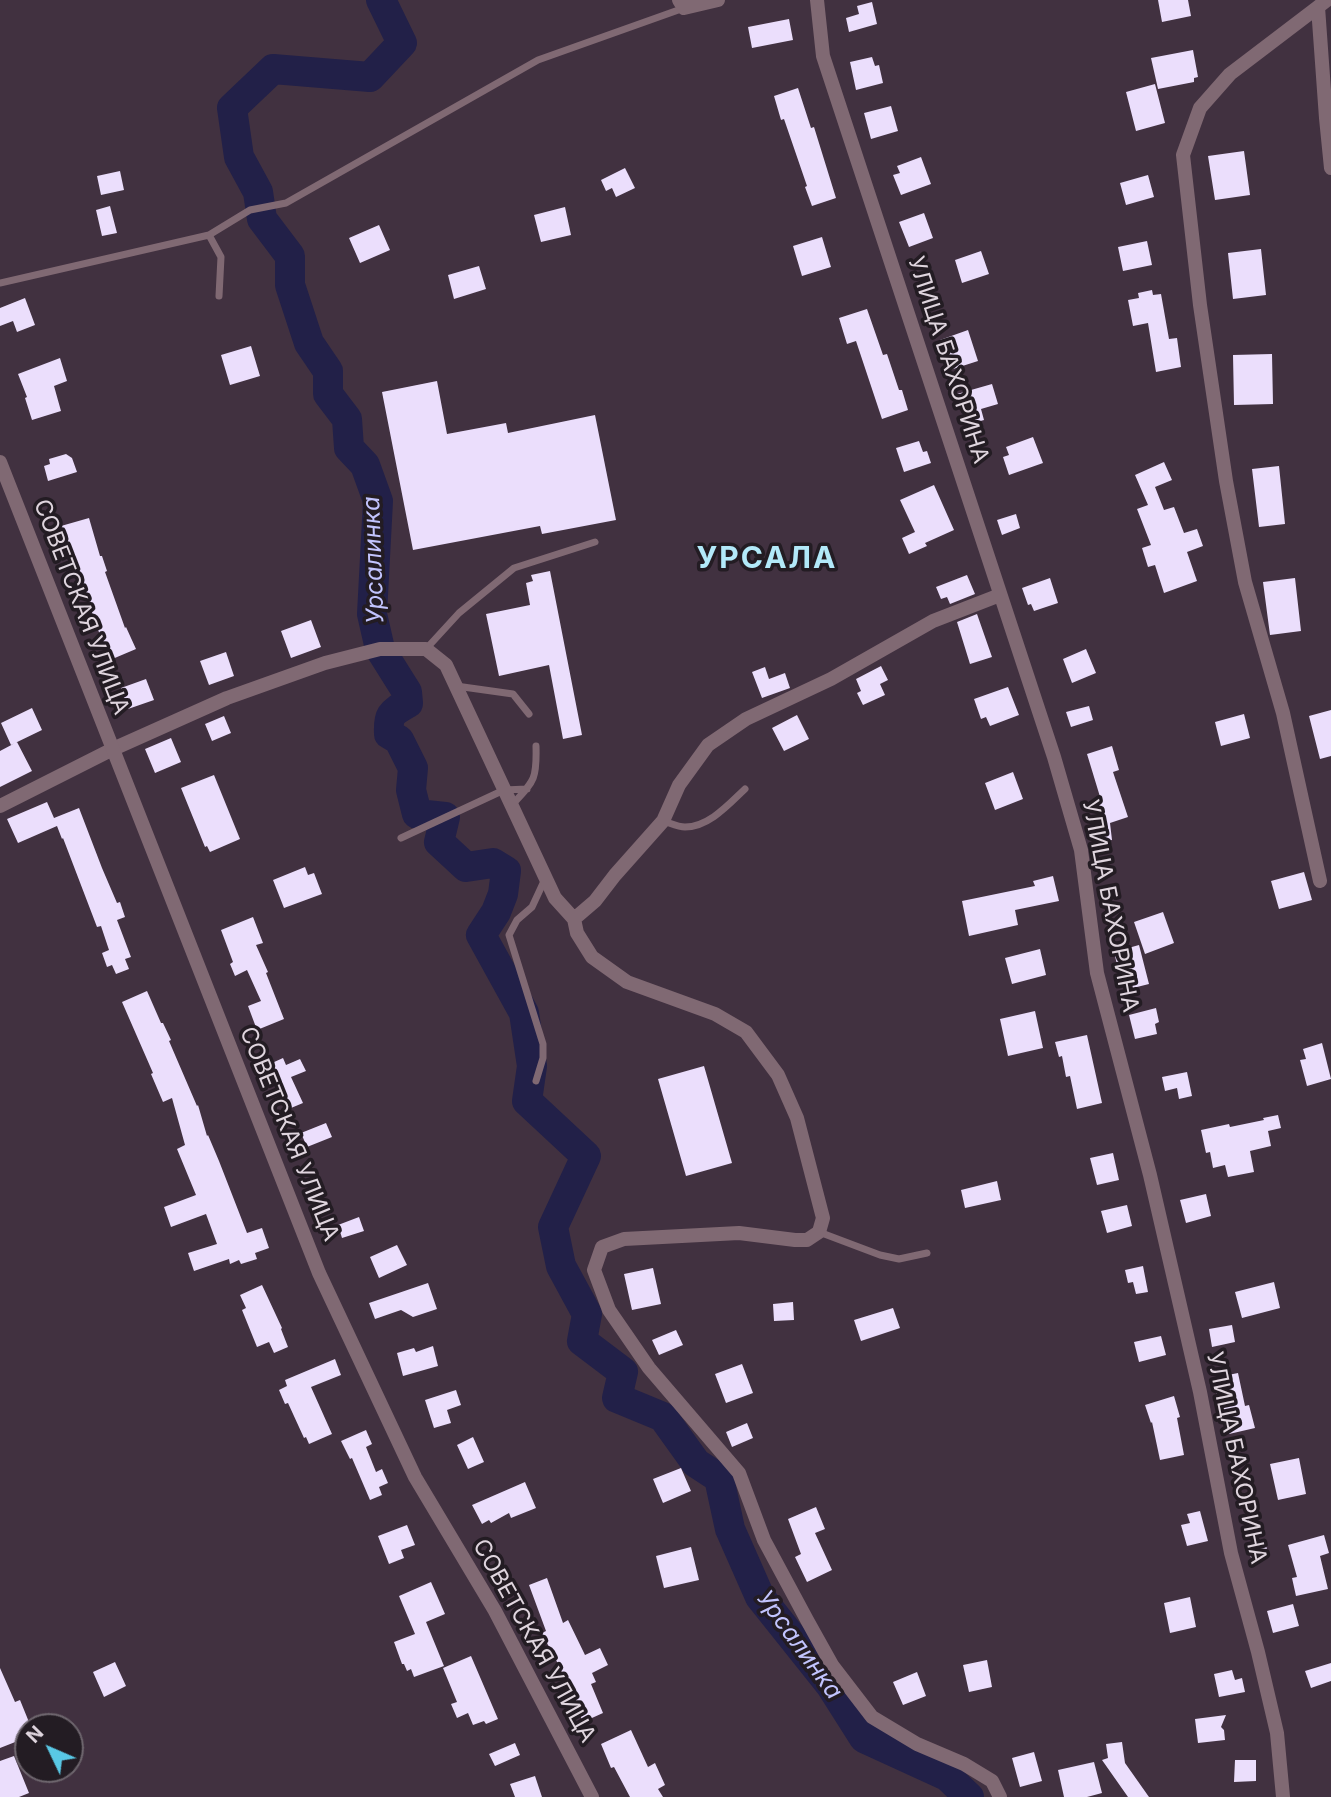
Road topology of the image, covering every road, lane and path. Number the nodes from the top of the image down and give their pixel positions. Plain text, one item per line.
1 (718, 0) edge
2 (817, 0) edge
3 (682, 4) edge
4 (1323, 4) edge
5 (1331, 168) edge
6 (209, 235) junction
7 (0, 283) edge
8 (219, 296) dead end
9 (0, 461) edge
10 (595, 542) dead end
11 (1000, 595) junction
12 (426, 649) junction
13 (456, 686) junction
14 (530, 714) dead end
15 (536, 746) dead end
16 (113, 749) junction
17 (527, 789) junction
18 (745, 789) dead end
19 (504, 790) junction
20 (0, 806) edge
21 (512, 806) junction
22 (663, 821) junction
23 (401, 838) dead end
24 (545, 877) junction
25 (1320, 881) dead end
26 (574, 919) junction
27 (536, 1081) dead end
28 (819, 1232) junction
29 (927, 1253) dead end
30 (592, 1797) edge
31 (1000, 1797) edge
32 (1283, 1797) edge

1 - 3 street
2 - 11 street, УЛИЦА БАХОРИНА
3 - 6 lane
4 - 5 street
4 - 25 street
6 - 7 lane
6 - 8 lane
9 - 16 street, СОВЕТСКАЯ УЛИЦА
10 - 12 lane
11 - 22 street
11 - 32 street, УЛИЦА БАХОРИНА
12 - 13 street
12 - 16 street
13 - 14 lane
13 - 19 street
15 - 17 lane
16 - 20 street
16 - 30 street, СОВЕТСКАЯ УЛИЦА
17 - 19 lane
17 - 21 lane
18 - 22 lane
19 - 21 street
19 - 23 lane
21 - 24 street
22 - 26 street
24 - 26 street
24 - 27 lane
26 - 28 street
28 - 29 lane
28 - 31 street

